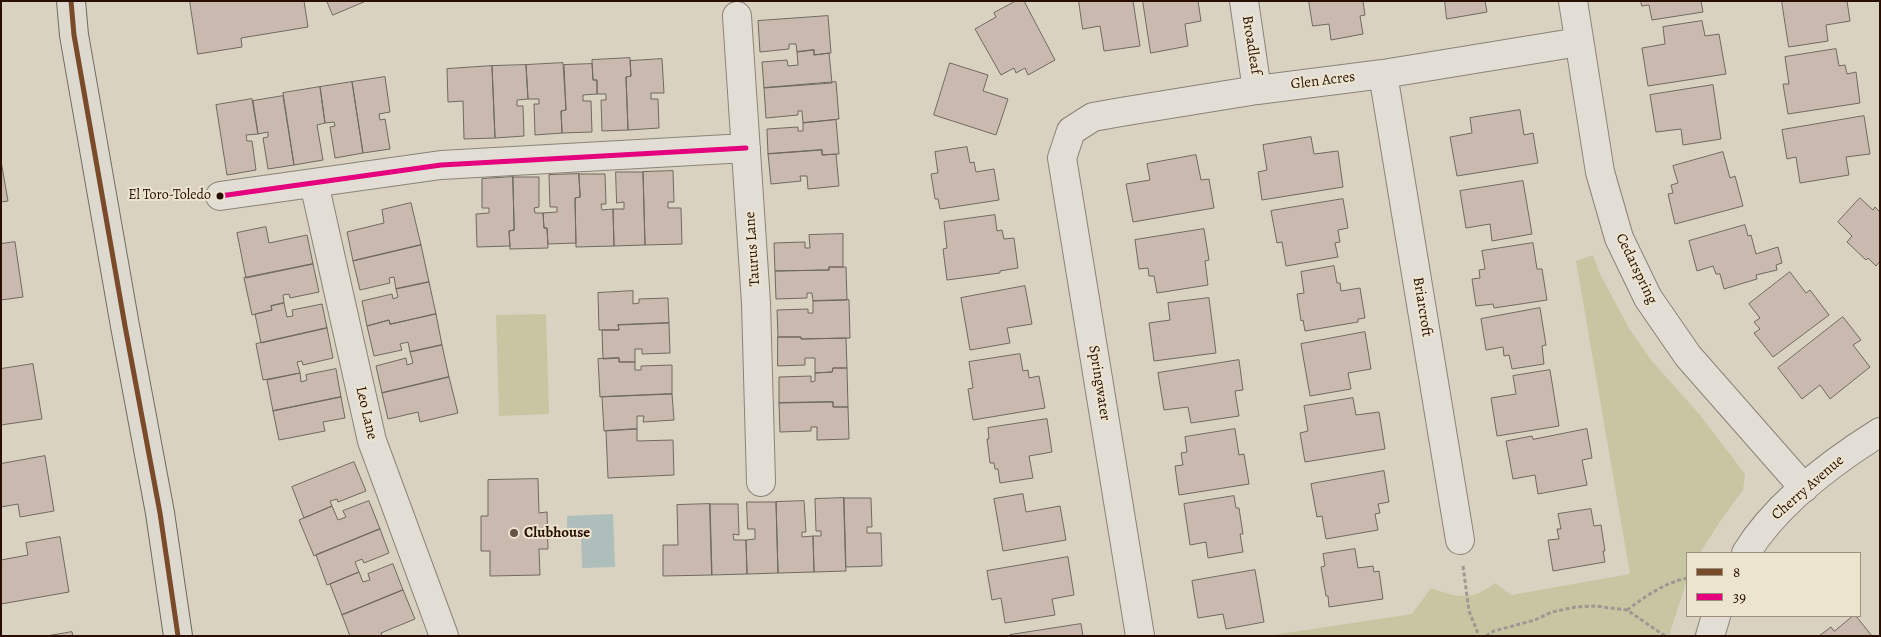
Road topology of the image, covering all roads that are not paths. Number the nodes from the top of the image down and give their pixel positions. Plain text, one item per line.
1 (71, 1) edge
2 (1244, 1) edge
3 (1573, 1) edge
4 (737, 16) dead end
5 (1579, 42) junction
6 (1384, 74) junction
7 (1257, 90) junction
8 (1071, 131) joint
9 (746, 148) junction
10 (314, 183) junction
11 (220, 196) dead end
12 (1880, 432) edge
13 (761, 482) dead end
14 (1804, 488) junction
15 (1460, 540) road end
16 (1747, 552) edge
17 (1716, 617) edge
18 (178, 636) edge
19 (444, 636) edge
20 (1140, 636) edge
21 (1710, 636) edge

1 - 18 main road
2 - 7 street, Broadleaf
3 - 5 street, Cedarspring
4 - 9 street, Taurus Lane
5 - 6 street, Glen Acres
5 - 14 street, Cedarspring
6 - 7 street, Glen Acres
6 - 15 street, Briarcroft
7 - 8 street, Glen Acres
8 - 20 street, Springwater
9 - 10 street
9 - 13 street, Taurus Lane
10 - 11 street
10 - 19 street, Leo Lane
12 - 14 street, Cherry Avenue
14 - 16 street, Cherry Avenue
17 - 21 street

